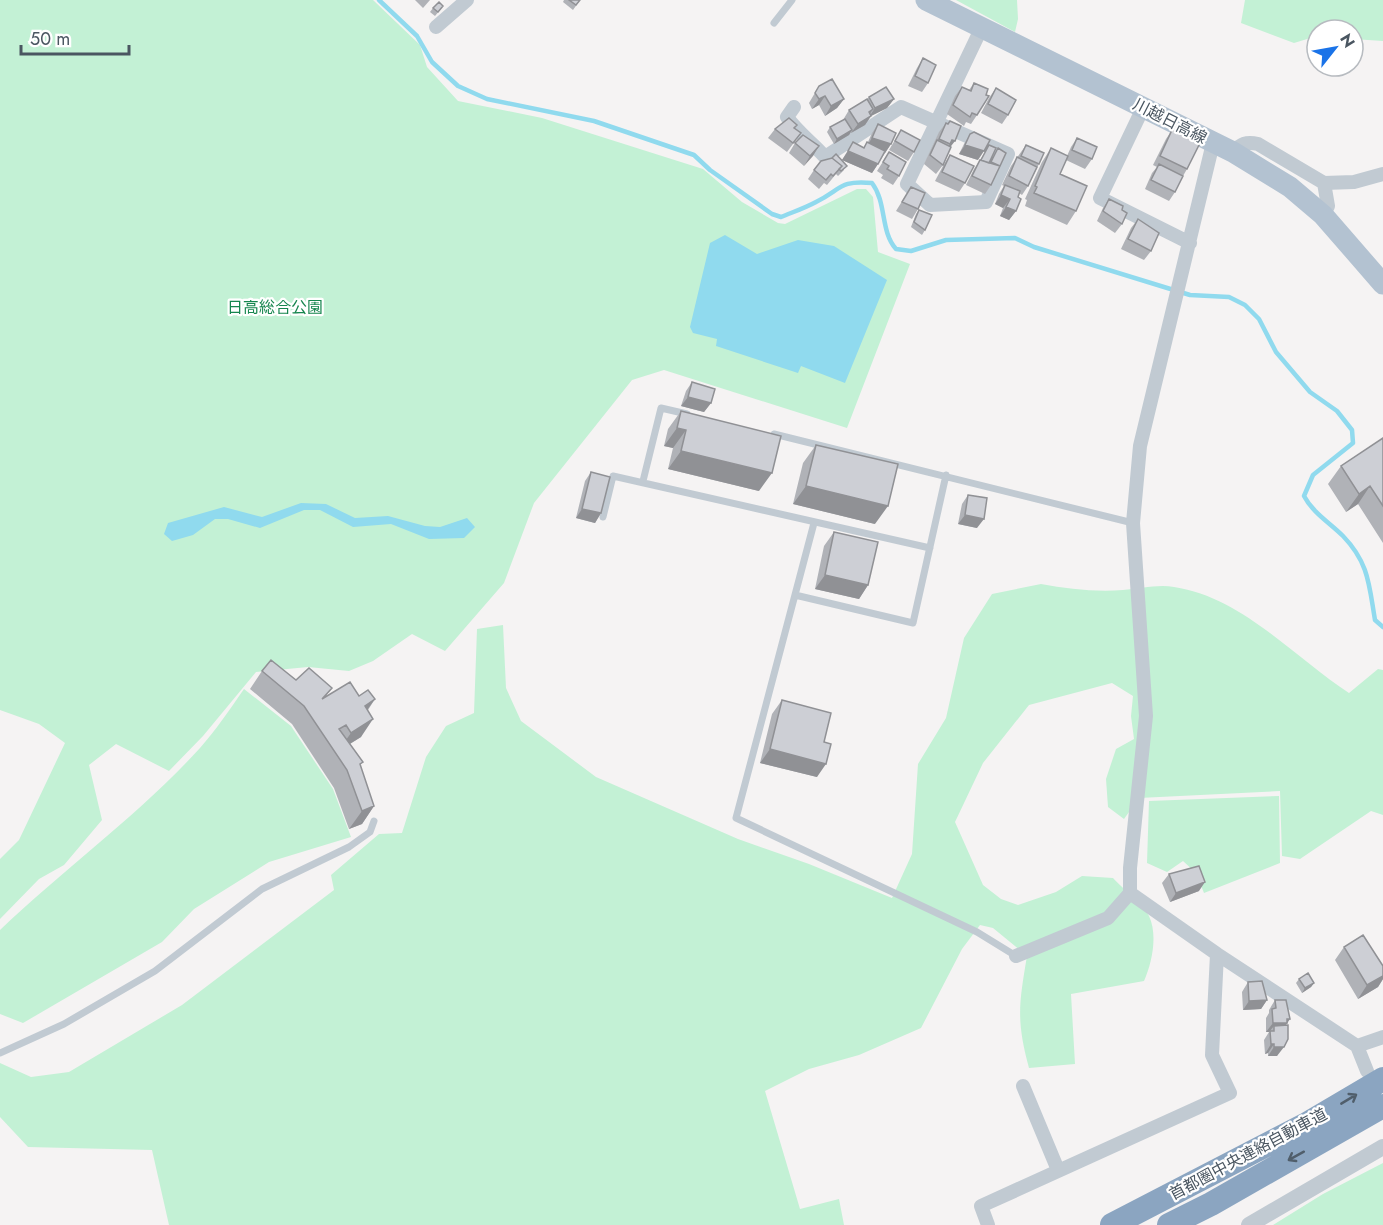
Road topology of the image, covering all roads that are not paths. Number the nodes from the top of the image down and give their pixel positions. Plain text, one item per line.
1 (792, 0) edge
2 (926, 0) edge
3 (460, 2) edge
4 (774, 23) dead end
5 (436, 27) dead end
6 (982, 27) junction
7 (795, 107) dead end
8 (1143, 108) junction
9 (936, 121) junction
10 (1213, 143) junction
11 (1233, 152) junction
12 (1383, 174) edge
13 (1324, 183) junction
14 (1323, 215) junction
15 (1190, 243) junction
16 (1383, 284) edge
17 (695, 416) edge
18 (764, 432) edge
19 (946, 475) junction
20 (643, 481) junction
21 (603, 517) edge
22 (814, 523) junction
23 (1133, 523) junction
24 (930, 548) junction
25 (795, 595) junction
26 (374, 821) edge
27 (1130, 893) junction
28 (1217, 954) junction
29 (1016, 956) joint
30 (1383, 1037) edge
31 (1357, 1046) junction
32 (0, 1053) edge
33 (1375, 1075) edge
34 (1023, 1086) dead end
35 (1383, 1106) edge
36 (1383, 1147) edge
37 (1058, 1170) junction
38 (988, 1225) edge
39 (1112, 1225) edge
40 (1168, 1225) edge
41 (1249, 1225) edge

1 - 4 lane
2 - 6 main road, 川越日高線
3 - 5 street
6 - 8 main road, 川越日高線
6 - 9 street
7 - 9 street
8 - 10 main road, 川越日高線
8 - 15 street
9 - 9 street
10 - 11 main road, 川越日高線
10 - 15 street
11 - 13 street
11 - 14 main road, 川越日高線
12 - 13 street
13 - 14 street
14 - 16 main road, 川越日高線
15 - 23 street
17 - 20 lane
18 - 19 lane
19 - 23 lane
19 - 24 lane
20 - 21 lane
20 - 22 lane
22 - 24 lane
22 - 25 lane
23 - 27 street
24 - 25 lane
25 - 29 lane
26 - 32 lane
27 - 28 street
27 - 29 street
28 - 31 street
28 - 37 street
30 - 31 street
31 - 33 street
39 -> 33 highway, 首都圏中央連絡自動車道
34 - 37 street
35 -> 40 highway, 首都圏中央連絡自動車道
36 - 41 street
37 - 38 street

